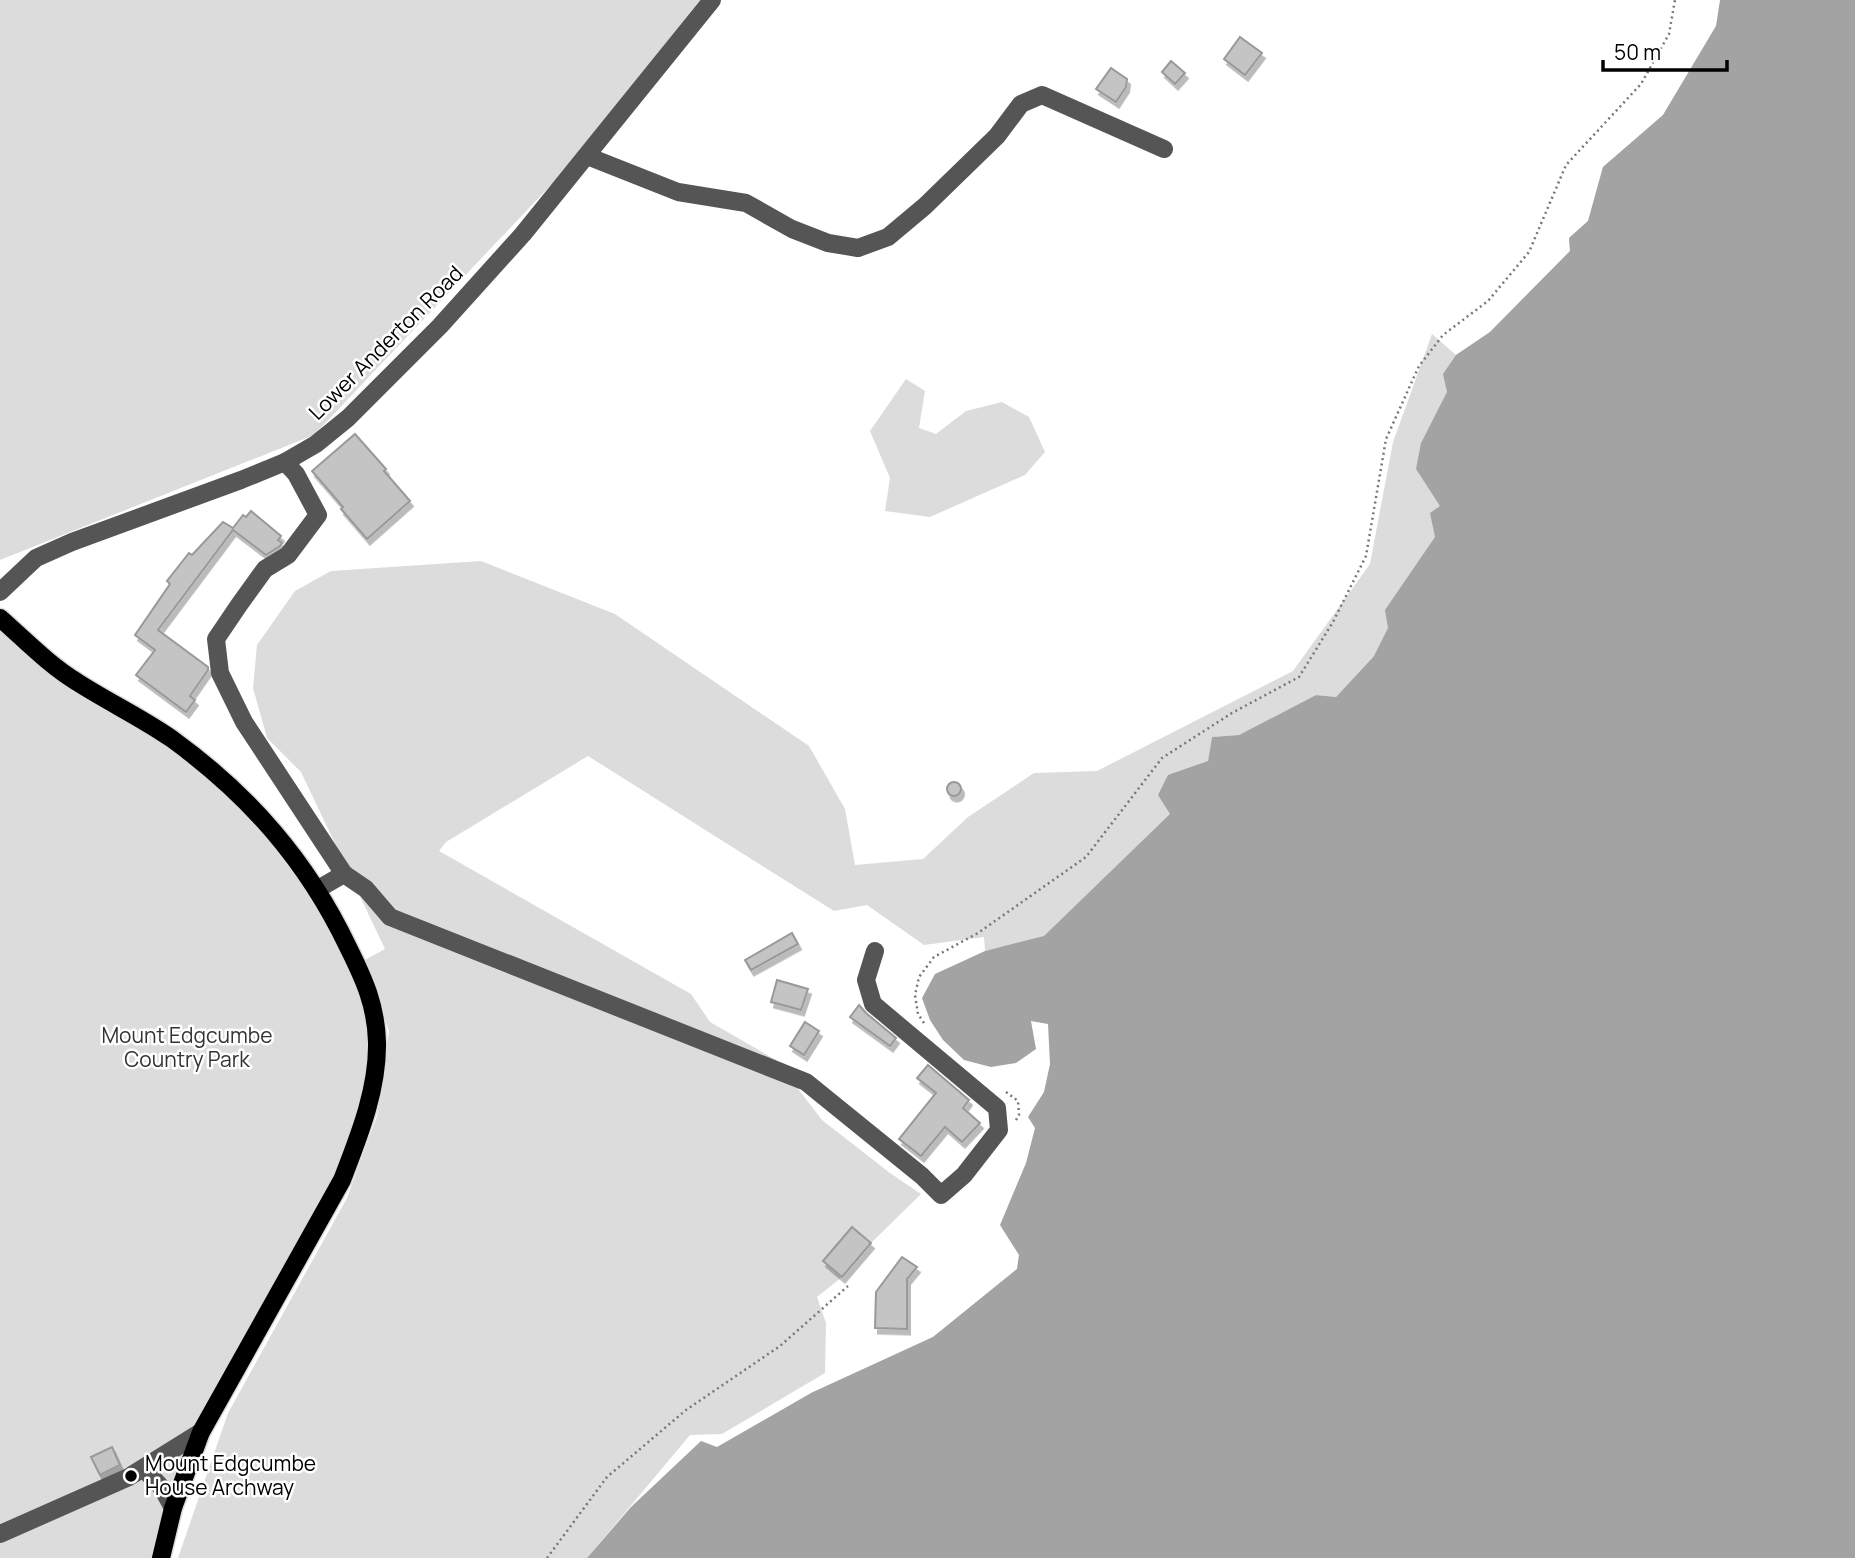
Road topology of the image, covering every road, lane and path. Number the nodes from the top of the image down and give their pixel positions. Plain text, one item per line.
1 (712, 0) edge
2 (1675, 0) edge
3 (1164, 149) dead end
4 (587, 156) junction
5 (285, 462) junction
6 (0, 592) edge
7 (0, 618) edge
8 (344, 874) junction
9 (318, 889) junction
10 (875, 951) dead end
11 (929, 1030) dead end
12 (1001, 1088) dead end
13 (1018, 1101) dead end
14 (848, 1286) dead end
15 (201, 1432) junction
16 (135, 1474) junction
17 (173, 1508) junction
18 (0, 1534) edge
19 (161, 1558) edge
20 (547, 1558) edge

1 - 4 street, Lower Anderton Road
2 - 11 path
3 - 4 street
4 - 5 street, Lower Anderton Road
5 - 6 street, Lower Anderton Road
5 - 8 street
7 - 9 main road
8 - 9 street
8 - 10 street
9 - 15 main road
12 - 13 path
14 - 20 path
15 - 16 street
15 - 17 main road
16 - 17 street
16 - 18 street
17 - 19 main road

